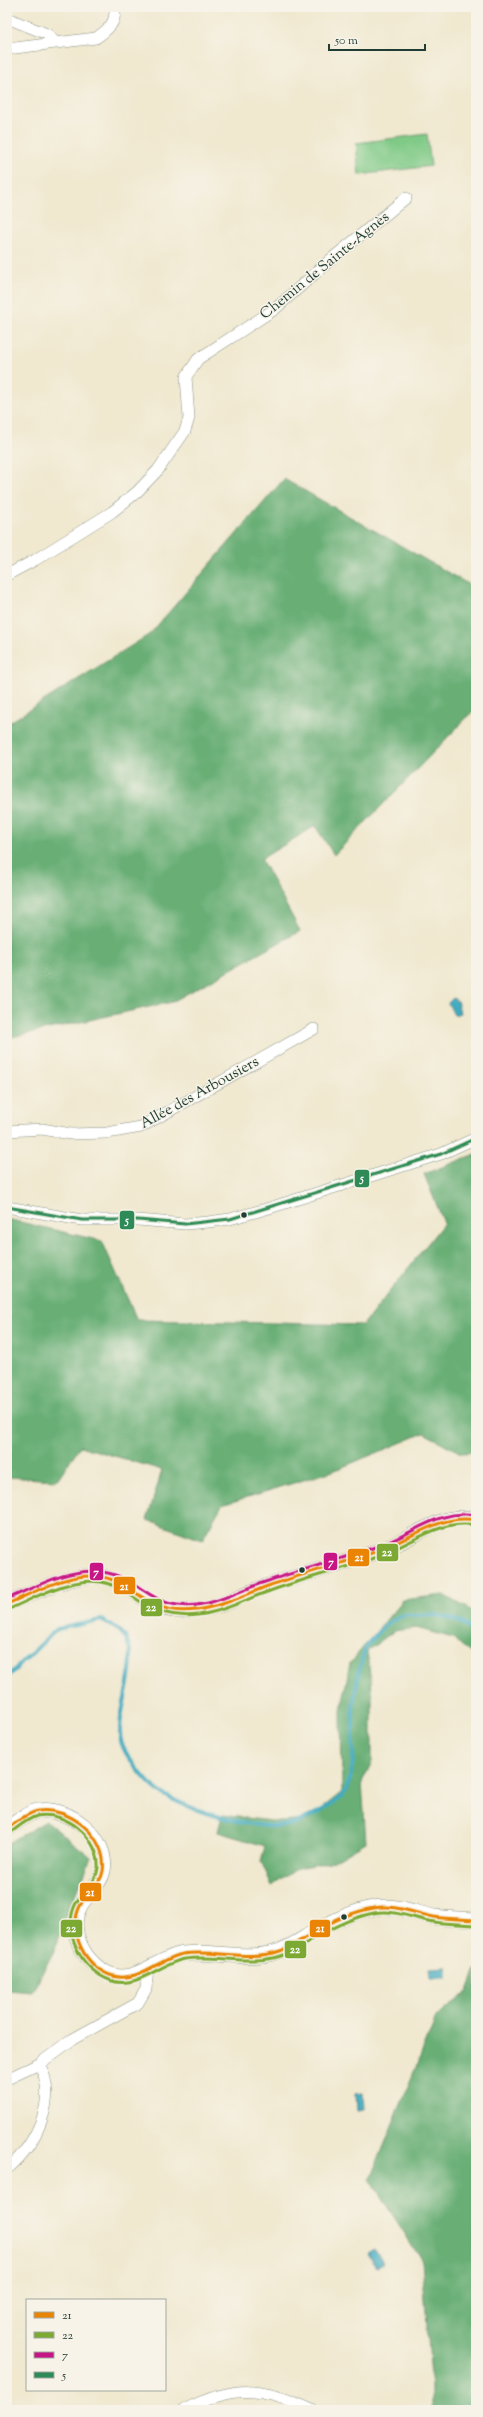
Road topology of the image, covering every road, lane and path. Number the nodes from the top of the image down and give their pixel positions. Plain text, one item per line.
1 (114, 7) edge
2 (7, 18) edge
3 (56, 43) junction
4 (7, 49) edge
5 (406, 198) dead end
6 (7, 575) edge
7 (314, 1029) dead end
8 (7, 1131) edge
9 (476, 1138) edge
10 (7, 1207) edge
11 (476, 1520) edge
12 (7, 1604) edge
13 (7, 1829) edge
14 (476, 1920) edge
15 (148, 1969) junction
16 (39, 2064) junction
17 (7, 2079) edge
18 (7, 2169) edge
19 (184, 2410) edge
20 (312, 2410) edge

1 - 3 street
2 - 3 street
3 - 4 street
5 - 6 street, Chemin de Sainte-Agnès
7 - 8 street, Allée des Arbousiers
9 - 10 street
11 - 12 street
13 - 15 street
14 - 15 street
15 - 16 street
16 - 17 street
16 - 18 street
19 - 20 street

